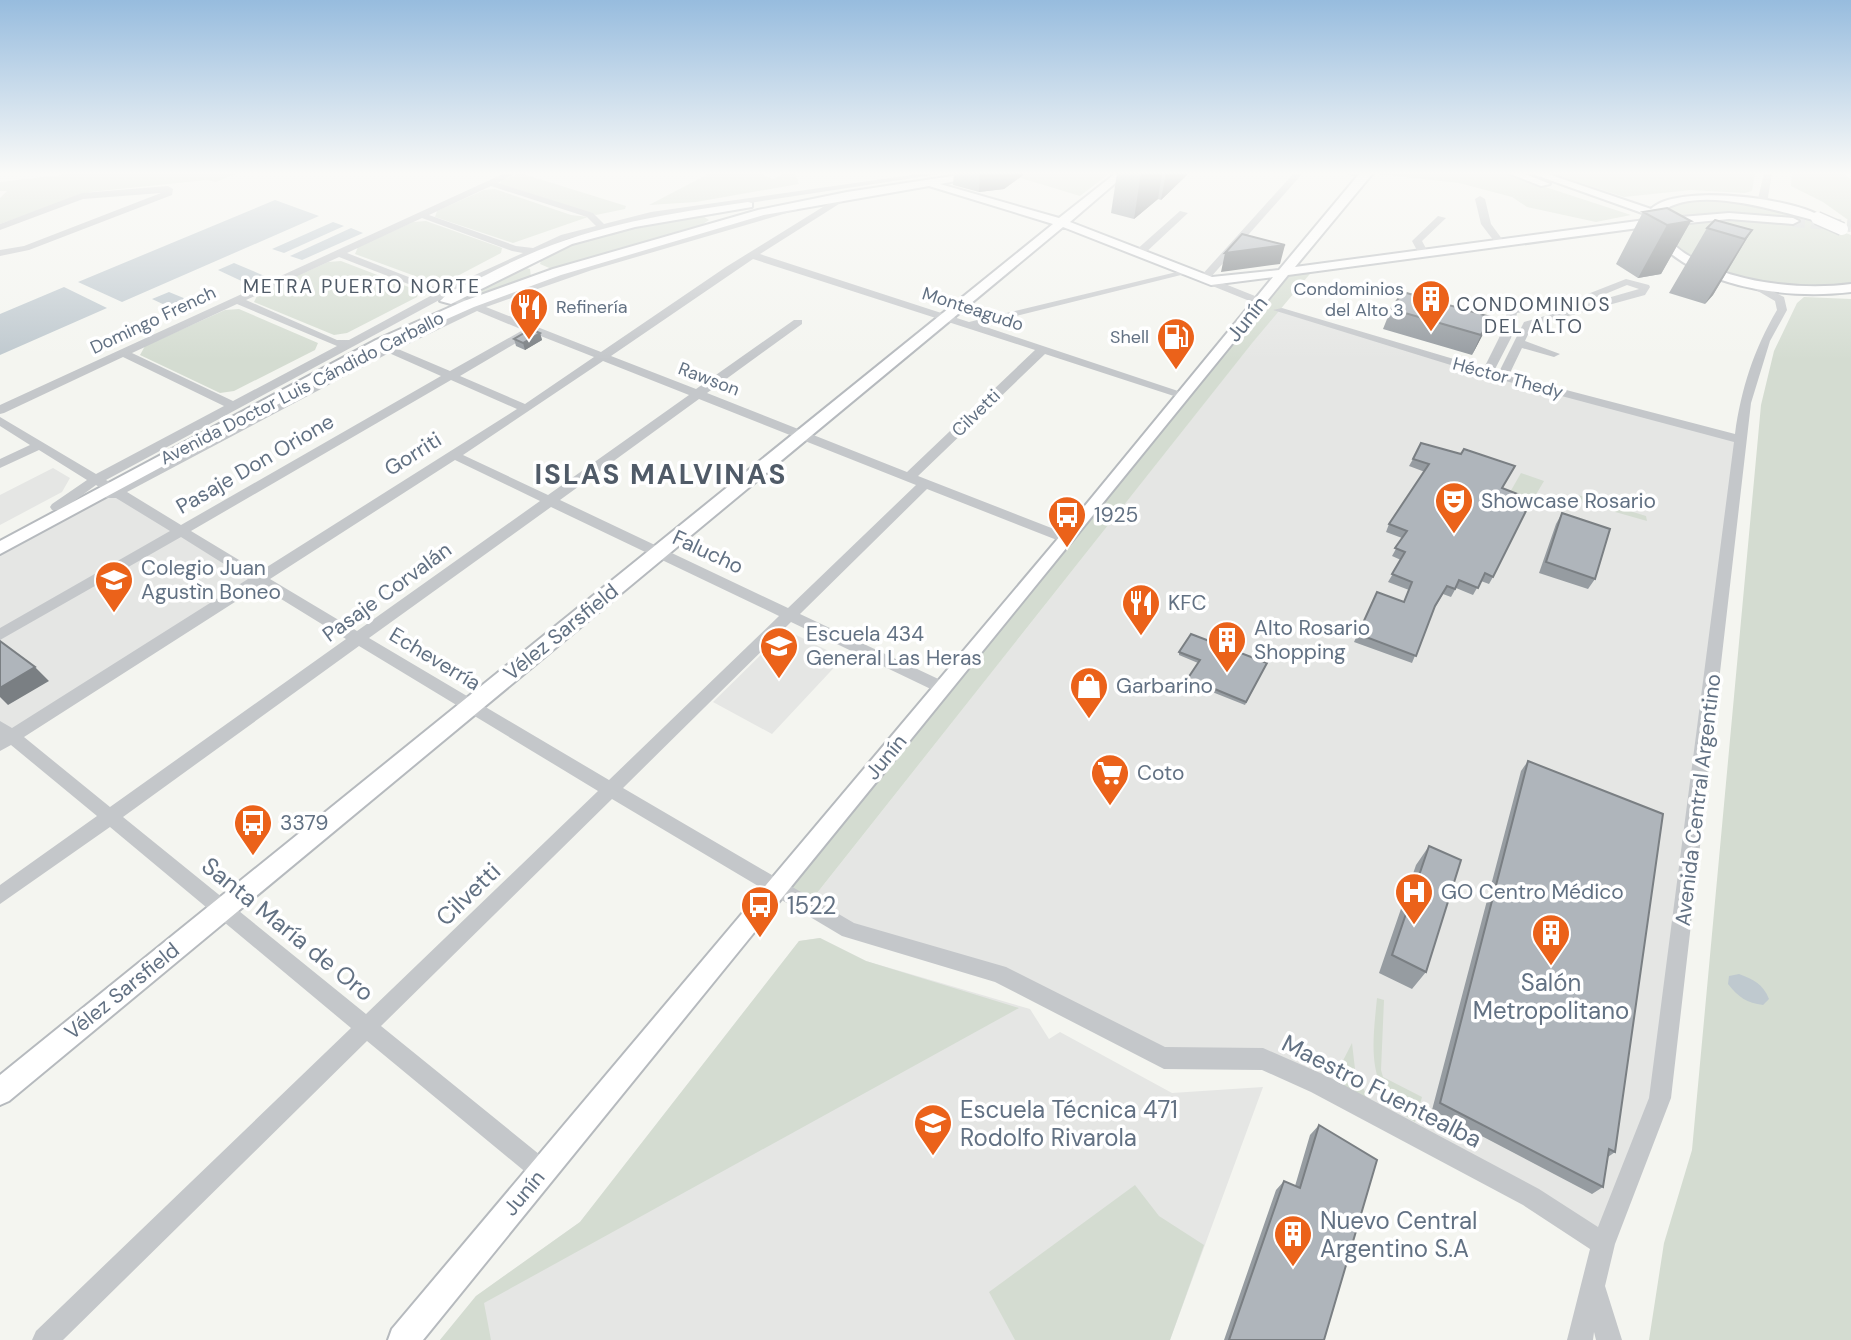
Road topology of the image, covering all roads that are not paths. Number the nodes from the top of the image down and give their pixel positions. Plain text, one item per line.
1 (58, 236) edge
2 (376, 236) edge
3 (478, 236) edge
4 (577, 236) edge
5 (680, 236) edge
6 (698, 236) edge
7 (782, 236) edge
8 (1044, 236) edge
9 (1094, 236) edge
10 (1158, 236) edge
11 (1245, 236) edge
12 (1313, 236) edge
13 (1423, 236) edge
14 (1494, 236) edge
15 (1551, 236) edge
16 (1647, 236) edge
17 (1657, 236) edge
18 (1658, 239) junction
19 (1500, 243) junction
20 (538, 251) junction
21 (0, 253) edge
22 (338, 253) junction
23 (1139, 253) junction
24 (1424, 254) junction
25 (752, 255) junction
26 (1185, 271) junction
27 (557, 272) junction
28 (1281, 273) junction
29 (1605, 274) dead end
30 (1740, 279) junction
31 (1207, 280) junction
32 (536, 282) junction
33 (1615, 286) junction
34 (1851, 288) edge
35 (1836, 291) junction
36 (1851, 294) edge
37 (448, 296) junction
38 (237, 300) junction
39 (1261, 302) junction
40 (473, 306) junction
41 (1278, 310) dead end
42 (944, 318) junction
43 (798, 322) dead end
44 (1511, 323) junction
45 (968, 325) junction
46 (1525, 326) junction
47 (532, 328) junction
48 (354, 343) junction
49 (381, 343) junction
50 (1519, 343) junction
51 (1042, 350) junction
52 (122, 353) junction
53 (1554, 354) dead end
54 (605, 357) junction
55 (1487, 373) junction
56 (334, 375) junction
57 (450, 376) junction
58 (1502, 377) junction
59 (314, 378) junction
60 (699, 394) junction
61 (1184, 396) junction
62 (233, 407) junction
63 (526, 409) junction
64 (0, 410) edge
65 (0, 421) edge
66 (207, 428) junction
67 (183, 433) junction
68 (802, 434) junction
69 (1740, 439) junction
70 (39, 445) junction
71 (454, 455) junction
72 (0, 464) edge
73 (917, 480) junction
74 (106, 486) junction
75 (550, 501) junction
76 (62, 510) junction
77 (181, 531) junction
78 (0, 537) edge
79 (1067, 539) junction
80 (0, 548) edge
81 (658, 552) junction
82 (259, 579) junction
83 (790, 615) junction
84 (0, 635) edge
85 (358, 639) junction
86 (943, 688) junction
87 (470, 706) junction
88 (4, 736) edge
89 (611, 789) junction
90 (110, 817) junction
91 (777, 889) junction
92 (0, 896) edge
93 (222, 909) junction
94 (366, 1027) junction
95 (0, 1092) edge
96 (542, 1171) junction
97 (1603, 1244) junction
98 (1594, 1289) junction
99 (45, 1340) edge
100 (403, 1340) edge
101 (1580, 1340) edge
102 (1609, 1340) edge

1 - 21 street
2 - 22 street, Domingo French
3 - 20 street
4 - 20 main road, Avenida Doctor Luis Cándido Carballo
5 - 27 main road, Avenida Doctor Luis Cándido Carballo
6 - 32 street
7 - 25 street, Gorriti
8 - 42 main road, Vélez Sarsfield
9 - 23 main road
10 - 23 street
11 - 31 street
12 - 28 main road, Junín
13 - 24 street
14 - 19 street
15 - 19 main road
16 - 18 main road
17 - 18 main road
18 - 30 main road
19 - 24 main road
20 - 27 main road
20 - 37 main road, Avenida Doctor Luis Cándido Carballo
22 - 37 street, Rawson
22 - 38 street, Domingo French
23 - 26 main road
24 - 28 main road
25 - 42 street, Monteagudo
25 - 54 street, Gorriti
26 - 31 main road
26 - 45 street
27 - 32 main road, Avenida Doctor Luis Cándido Carballo
28 - 31 main road
28 - 39 main road, Junín
29 - 33 street
30 - 35 main road
30 - 69 street, Avenida Central Argentino
31 - 39 street
32 - 40 main road, Avenida Doctor Luis Cándido Carballo
33 - 44 street
33 - 46 street
34 - 35 main road
35 - 36 main road
37 - 40 street, Rawson
37 - 48 street, Avenida Doctor Luis Cándido Carballo
37 - 49 main road, Avenida Doctor Luis Cándido Carballo
38 - 48 street
38 - 52 street, Domingo French
39 - 61 main road, Junín
40 - 47 street, Rawson
40 - 49 street
40 - 59 main road, Avenida Doctor Luis Cándido Carballo
41 - 55 street, Héctor Thedy
42 - 45 street, Monteagudo
42 - 68 main road, Vélez Sarsfield
43 - 60 street, Pasaje Corvalán
44 - 46 street
44 - 55 street
45 - 51 street, Monteagudo
46 - 50 street
47 - 54 street, Rawson
47 - 57 street, Pasaje Don Orione
48 - 49 main road
48 - 62 street, Avenida Doctor Luis Cándido Carballo
49 - 56 street
49 - 57 street
49 - 66 main road, Avenida Doctor Luis Cándido Carballo
50 - 53 street
50 - 58 street
51 - 61 street, Monteagudo
51 - 73 street, Cilvetti
52 - 62 street
52 - 64 street, Domingo French
54 - 60 street, Rawson
54 - 63 street, Gorriti
55 - 58 street, Héctor Thedy
56 - 59 main road
56 - 74 street
57 - 63 street
57 - 77 street, Pasaje Don Orione
58 - 69 street, Héctor Thedy
59 - 74 main road, Avenida Doctor Luis Cándido Carballo
60 - 68 street, Rawson
60 - 75 street, Pasaje Corvalán
61 - 79 main road, Junín
62 - 67 street, Avenida Doctor Luis Cándido Carballo
63 - 71 street, Gorriti
65 - 70 street, Echeverría
66 - 67 main road
66 - 74 main road, Avenida Doctor Luis Cándido Carballo
67 - 74 street, Avenida Doctor Luis Cándido Carballo
68 - 73 street, Rawson
68 - 81 main road, Vélez Sarsfield
69 - 97 street, Avenida Central Argentino
70 - 72 street
70 - 74 street, Echeverría
71 - 75 street, Falucho
71 - 82 street, Gorriti
73 - 79 street, Rawson
73 - 83 street, Cilvetti
74 - 76 main road, Avenida Doctor Luis Cándido Carballo
74 - 77 street, Echeverría
75 - 81 street, Falucho
75 - 85 street, Pasaje Corvalán
76 - 78 main road, Avenida Doctor Luis Cándido Carballo
76 - 80 main road, Avenida Doctor Luis Cándido Carballo
77 - 82 street, Echeverría
77 - 84 street, Pasaje Don Orione
79 - 86 main road, Junín
81 - 83 street, Falucho
81 - 87 main road, Vélez Sarsfield
82 - 85 street, Echeverría
82 - 88 street, Gorriti
83 - 86 street, Falucho
83 - 89 street, Cilvetti
85 - 87 street, Echeverría
85 - 90 street, Pasaje Corvalán
86 - 91 main road, Junín
87 - 89 street, Echeverría
87 - 93 main road, Vélez Sarsfield
88 - 90 street, Santa María de Oro
89 - 91 street, Echeverría
89 - 94 street, Cilvetti
90 - 92 street, Pasaje Corvalán
90 - 93 street, Santa María de Oro
91 - 96 main road, Junín
91 - 97 street, Maestro Fuentealba
93 - 94 street, Santa María de Oro
93 - 95 main road, Vélez Sarsfield
94 - 96 street, Santa María de Oro
94 - 99 street, Cilvetti
96 - 100 main road, Junín
97 - 98 street, Avenida Central Argentino
98 - 101 street, Avenida Central Argentino
98 - 102 street

